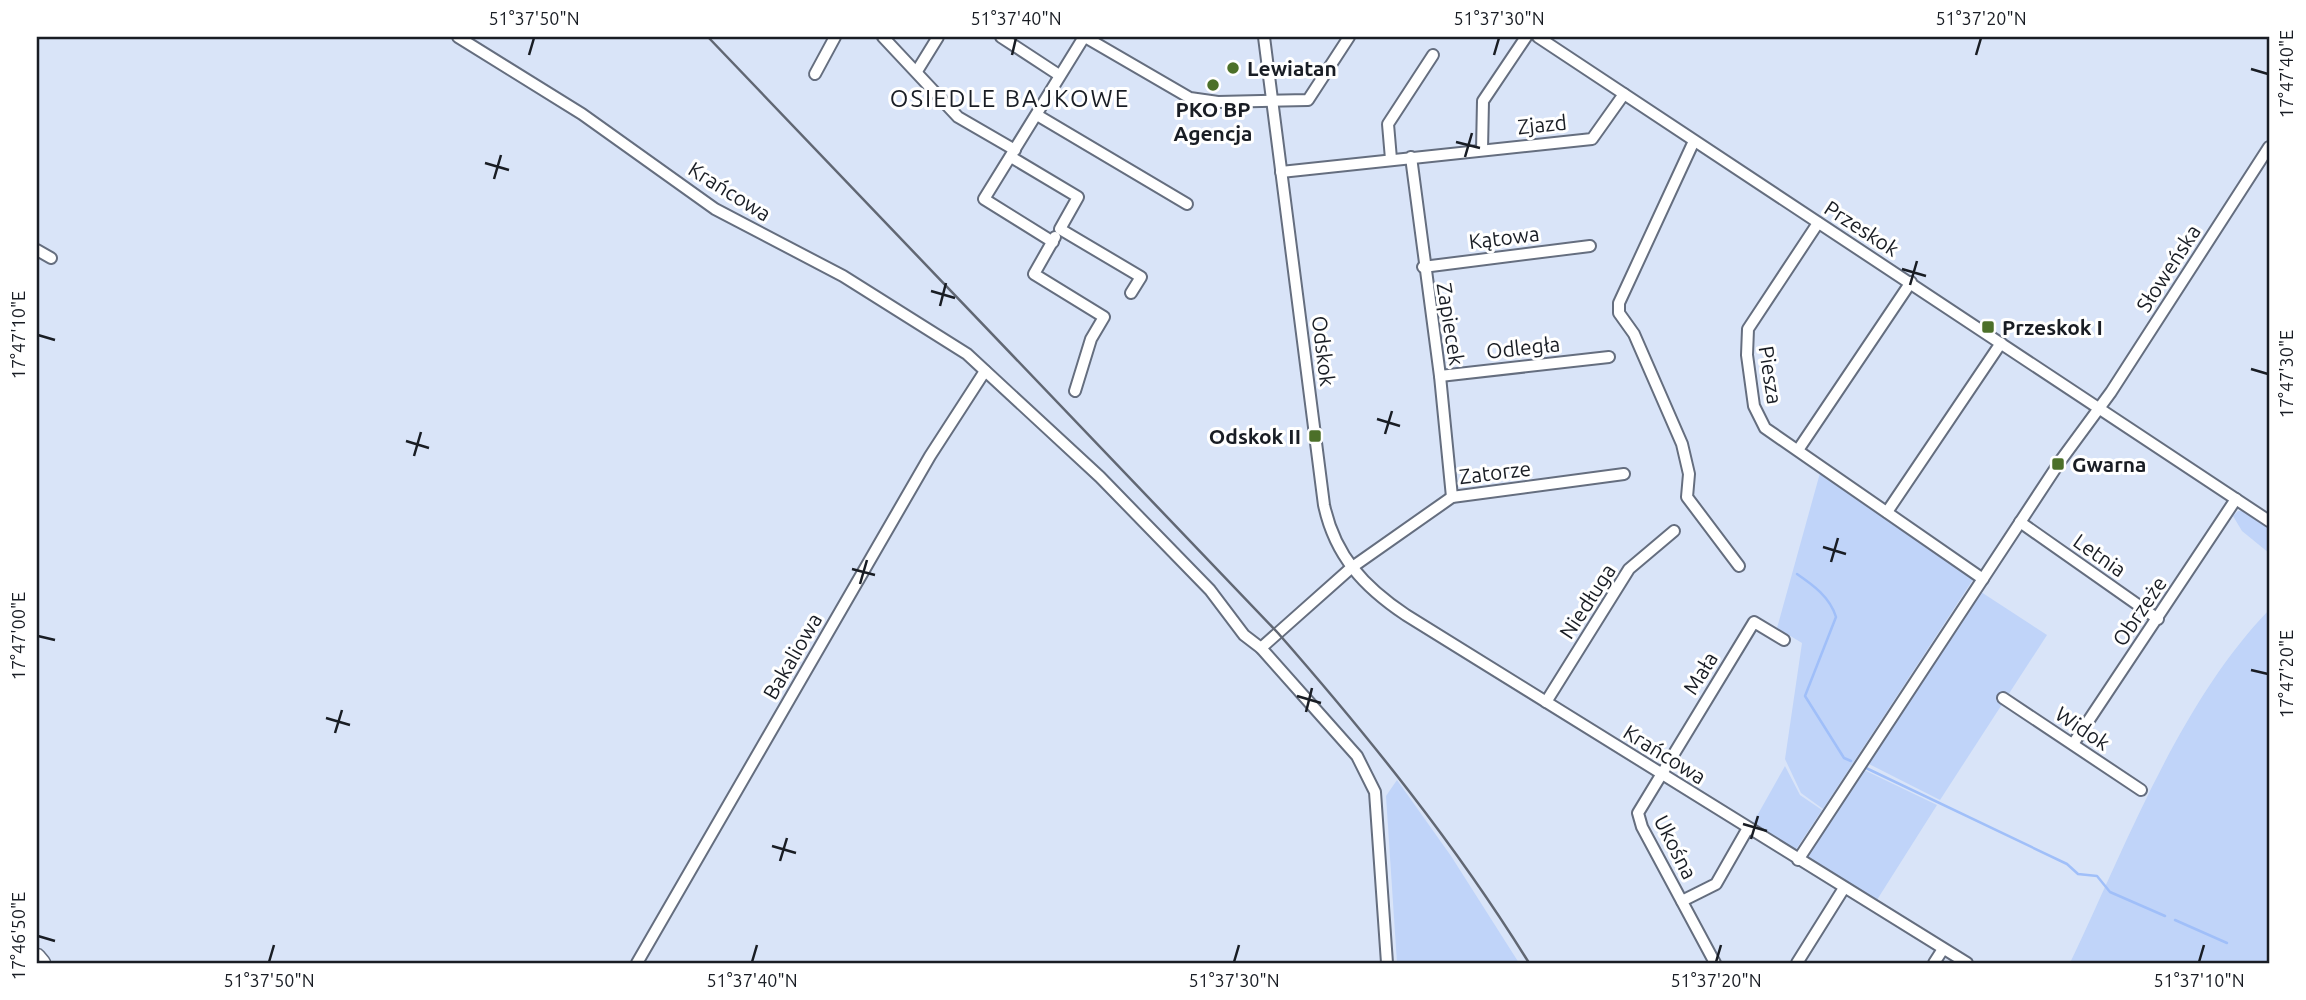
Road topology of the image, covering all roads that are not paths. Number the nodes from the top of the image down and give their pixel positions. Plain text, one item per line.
1 (458, 37) edge
2 (835, 37) edge
3 (883, 37) edge
4 (938, 37) edge
5 (1001, 37) edge
6 (1084, 37) edge
7 (1264, 37) edge
8 (1349, 37) edge
9 (1527, 37) edge
10 (1538, 37) edge
11 (1433, 55) dead end
12 (917, 71) junction
13 (815, 74) dead end
14 (1059, 75) junction
15 (1624, 94) junction
16 (1272, 100) junction
17 (1037, 115) junction
18 (1694, 141) junction
19 (2269, 147) edge
20 (1482, 150) junction
21 (1013, 154) junction
22 (1411, 157) junction
23 (1391, 159) junction
24 (1282, 172) junction
25 (1187, 204) dead end
26 (1818, 223) junction
27 (1060, 229) junction
28 (1053, 242) junction
29 (1590, 246) dead end
30 (37, 250) edge
31 (51, 258) dead end
32 (1423, 267) junction
33 (1911, 282) junction
34 (1132, 293) dead end
35 (2001, 343) junction
36 (1609, 357) dead end
37 (985, 371) junction
38 (1440, 376) junction
39 (1075, 391) dead end
40 (2098, 408) junction
41 (1798, 450) junction
42 (1625, 474) dead end
43 (1451, 497) junction
44 (2236, 499) junction
45 (1887, 512) junction
46 (2269, 520) edge
47 (2020, 523) junction
48 (1674, 531) dead end
49 (1740, 566) dead end
50 (1351, 568) junction
51 (1983, 579) junction
52 (2158, 619) junction
53 (1784, 640) dead end
54 (1261, 648) junction
55 (2003, 698) dead end
56 (1546, 702) junction
57 (2073, 744) junction
58 (1660, 773) junction
59 (2141, 790) dead end
60 (1748, 828) junction
61 (1798, 860) junction
62 (1844, 888) junction
63 (1682, 901) junction
64 (1943, 949) junction
65 (37, 957) edge
66 (42, 963) edge
67 (637, 963) edge
68 (1387, 963) edge
69 (1716, 963) edge
70 (1797, 963) edge
71 (1934, 963) edge
72 (1967, 963) edge

1 - 37 street, Krańcowa
2 - 13 street
3 - 12 street
4 - 12 street
5 - 14 street
6 - 14 street
6 - 16 street
7 - 16 street, Odskok
8 - 16 street
9 - 20 street
10 - 15 street, Przeskok
11 - 23 street
12 - 21 street
14 - 17 street
15 - 18 street, Przeskok
15 - 20 street, Zjazd
16 - 24 street, Odskok
17 - 21 street
17 - 25 street
18 - 26 street, Przeskok
18 - 49 street
19 - 40 street, Słoweńska
20 - 22 street, Zjazd
21 - 27 street
21 - 28 street
22 - 23 street, Zjazd
22 - 32 street, Zapiecek
23 - 24 street, Zjazd
24 - 50 street, Odskok
26 - 33 street, Przeskok
26 - 41 street, Piesza
27 - 28 street
27 - 34 street
28 - 39 street
29 - 32 street, Kątowa
30 - 31 street
32 - 38 street, Zapiecek
33 - 35 street, Przeskok
33 - 41 street
35 - 40 street, Przeskok
35 - 45 street
36 - 38 street, Odległa
37 - 54 street, Krańcowa
37 - 67 street, Bakaliowa
38 - 43 street, Zapiecek
40 - 44 street, Przeskok
40 - 47 street
41 - 45 street, Piesza
42 - 43 street, Zatorze
43 - 50 street, Zatorze
44 - 46 street, Przeskok
44 - 52 street, Obrzeże
45 - 51 street, Piesza
47 - 51 street
47 - 52 street, Letnia
48 - 56 street, Niedługa
50 - 54 street
50 - 56 street, Krańcowa
51 - 61 street
52 - 57 street, Obrzeże
53 - 58 street, Mała
54 - 68 street, Krańcowa
55 - 57 street, Widok
56 - 58 street, Krańcowa
57 - 59 street, Widok
58 - 60 street, Krańcowa
58 - 63 street, Ukośna
60 - 61 street, Krańcowa
60 - 63 street, Ukośna
61 - 62 street, Krańcowa
62 - 64 street, Krańcowa
62 - 70 street
63 - 69 street, Ukośna
64 - 71 street
64 - 72 street, Krańcowa
65 - 66 main road

